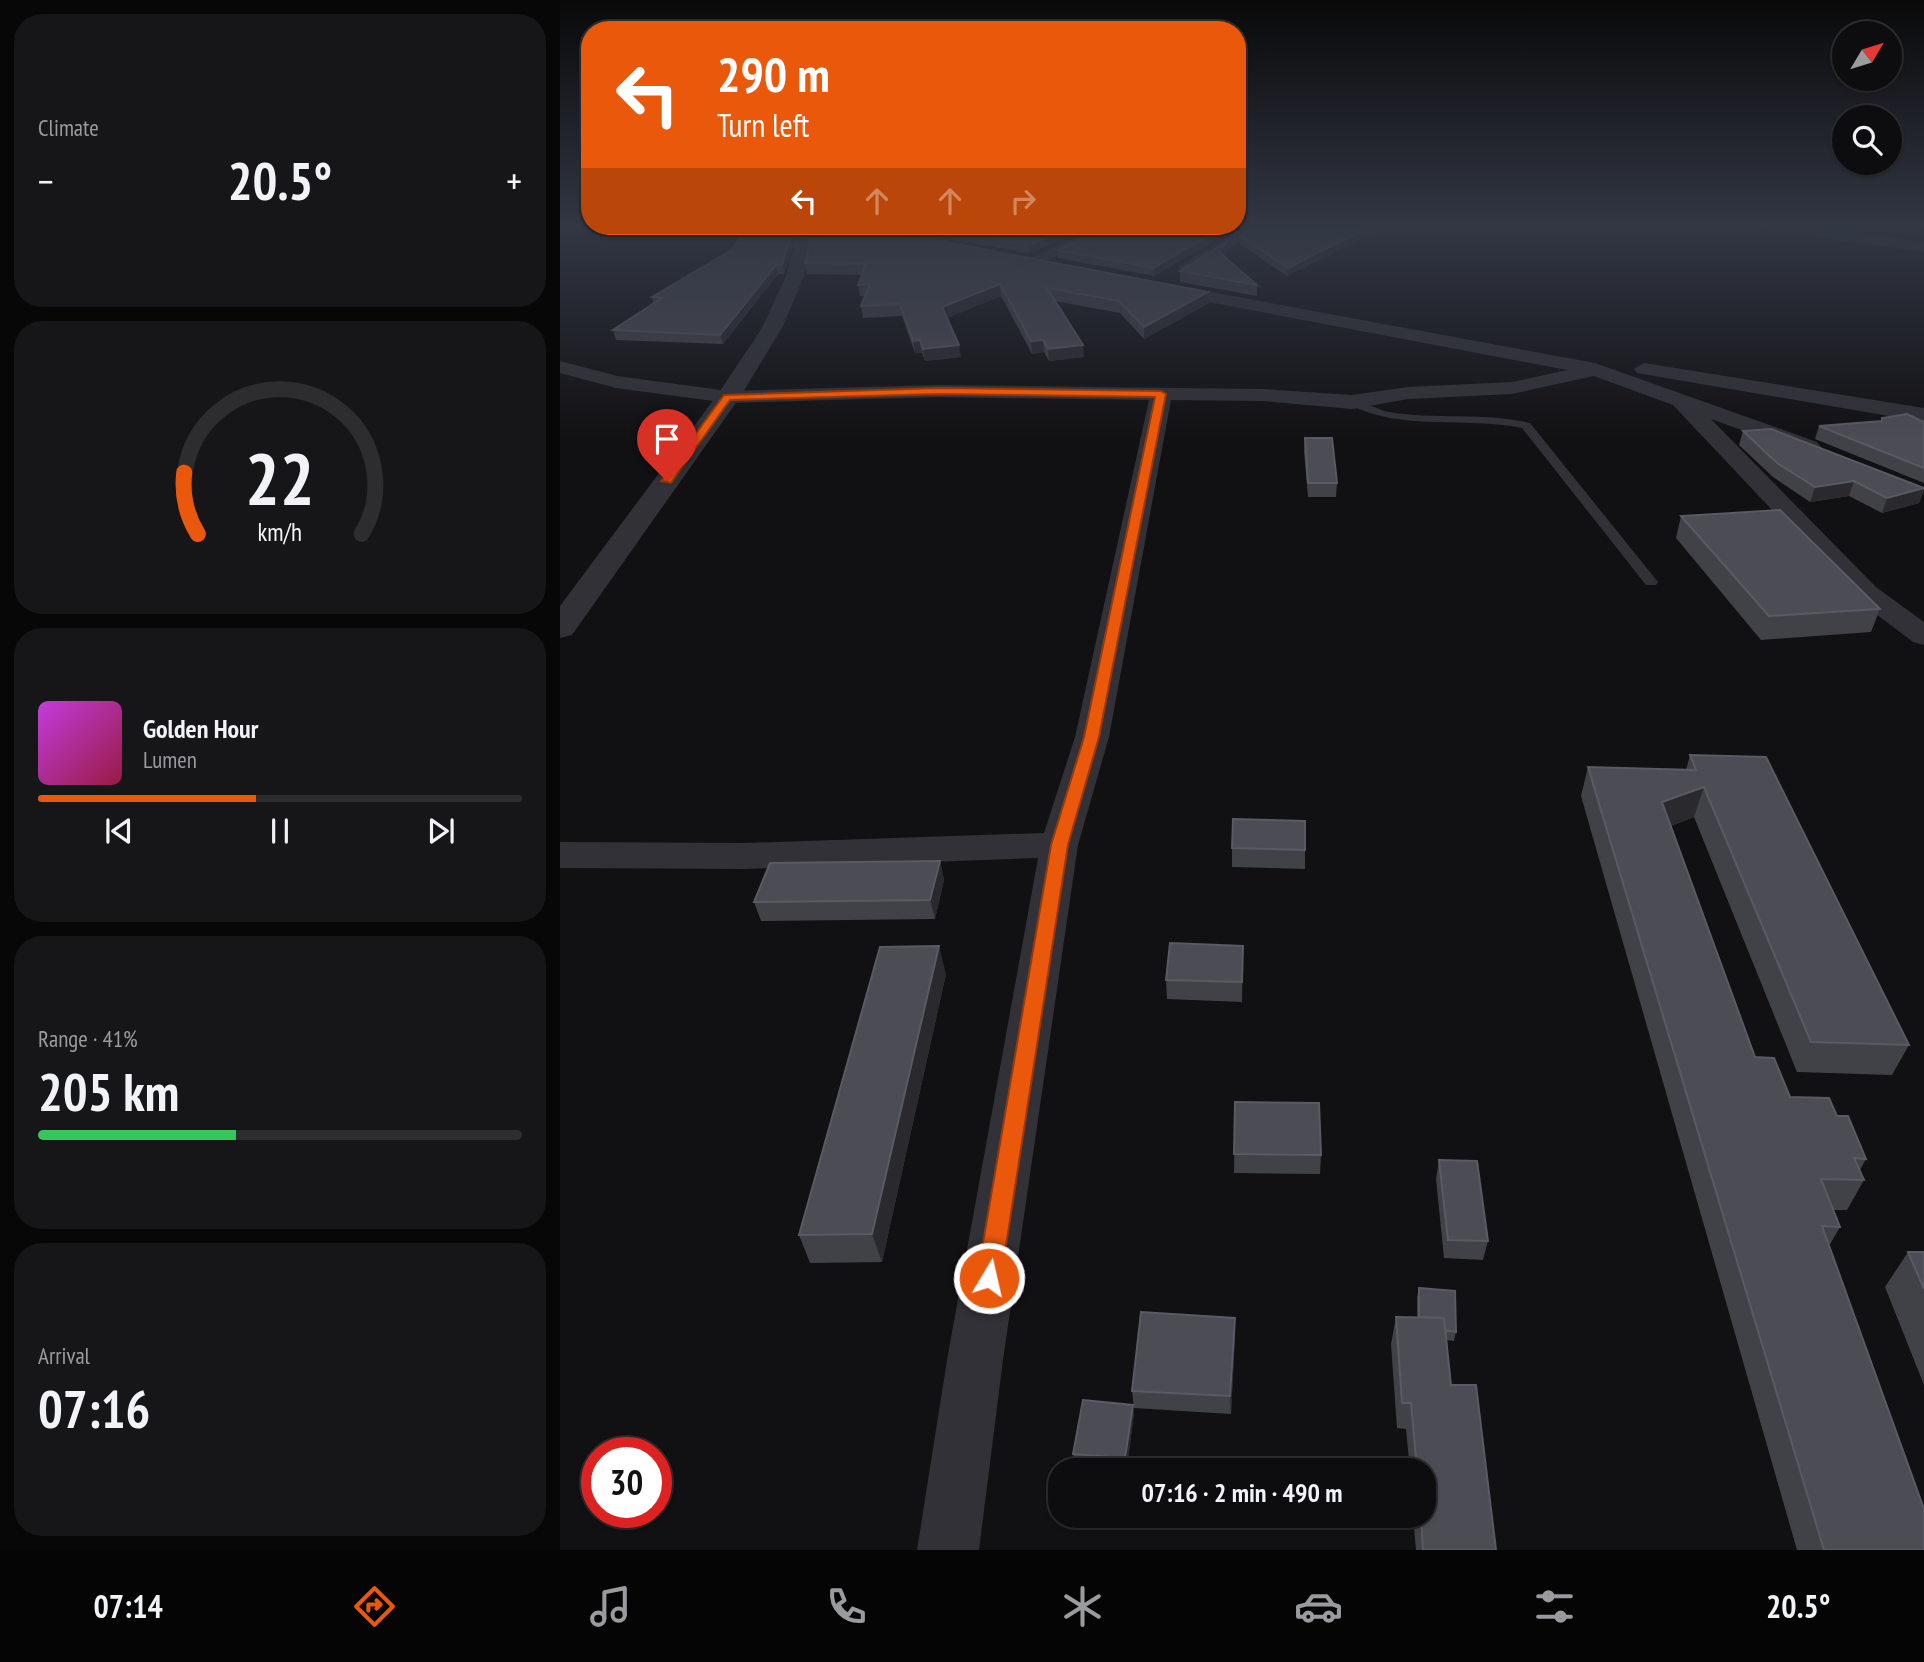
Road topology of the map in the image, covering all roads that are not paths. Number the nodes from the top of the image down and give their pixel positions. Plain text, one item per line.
1 (785, 298) edge
2 (1214, 298) edge
3 (560, 367) edge
4 (1636, 368) dead end
5 (1595, 369) junction
6 (1161, 394) junction
7 (727, 397) junction
8 (1678, 397) junction
9 (1352, 402) junction
10 (1924, 415) edge
11 (1832, 456) edge
12 (1651, 582) dead end
13 (560, 628) edge
14 (1924, 636) edge
15 (1059, 845) junction
16 (560, 855) edge
17 (948, 1550) edge

1 - 7 street
2 - 5 street
3 - 7 street
4 - 10 street
5 - 8 street
5 - 9 street
6 - 7 street
6 - 9 street
6 - 15 street
7 - 13 street
8 - 11 street
8 - 14 street
9 - 12 lane
15 - 16 street
15 - 17 street

